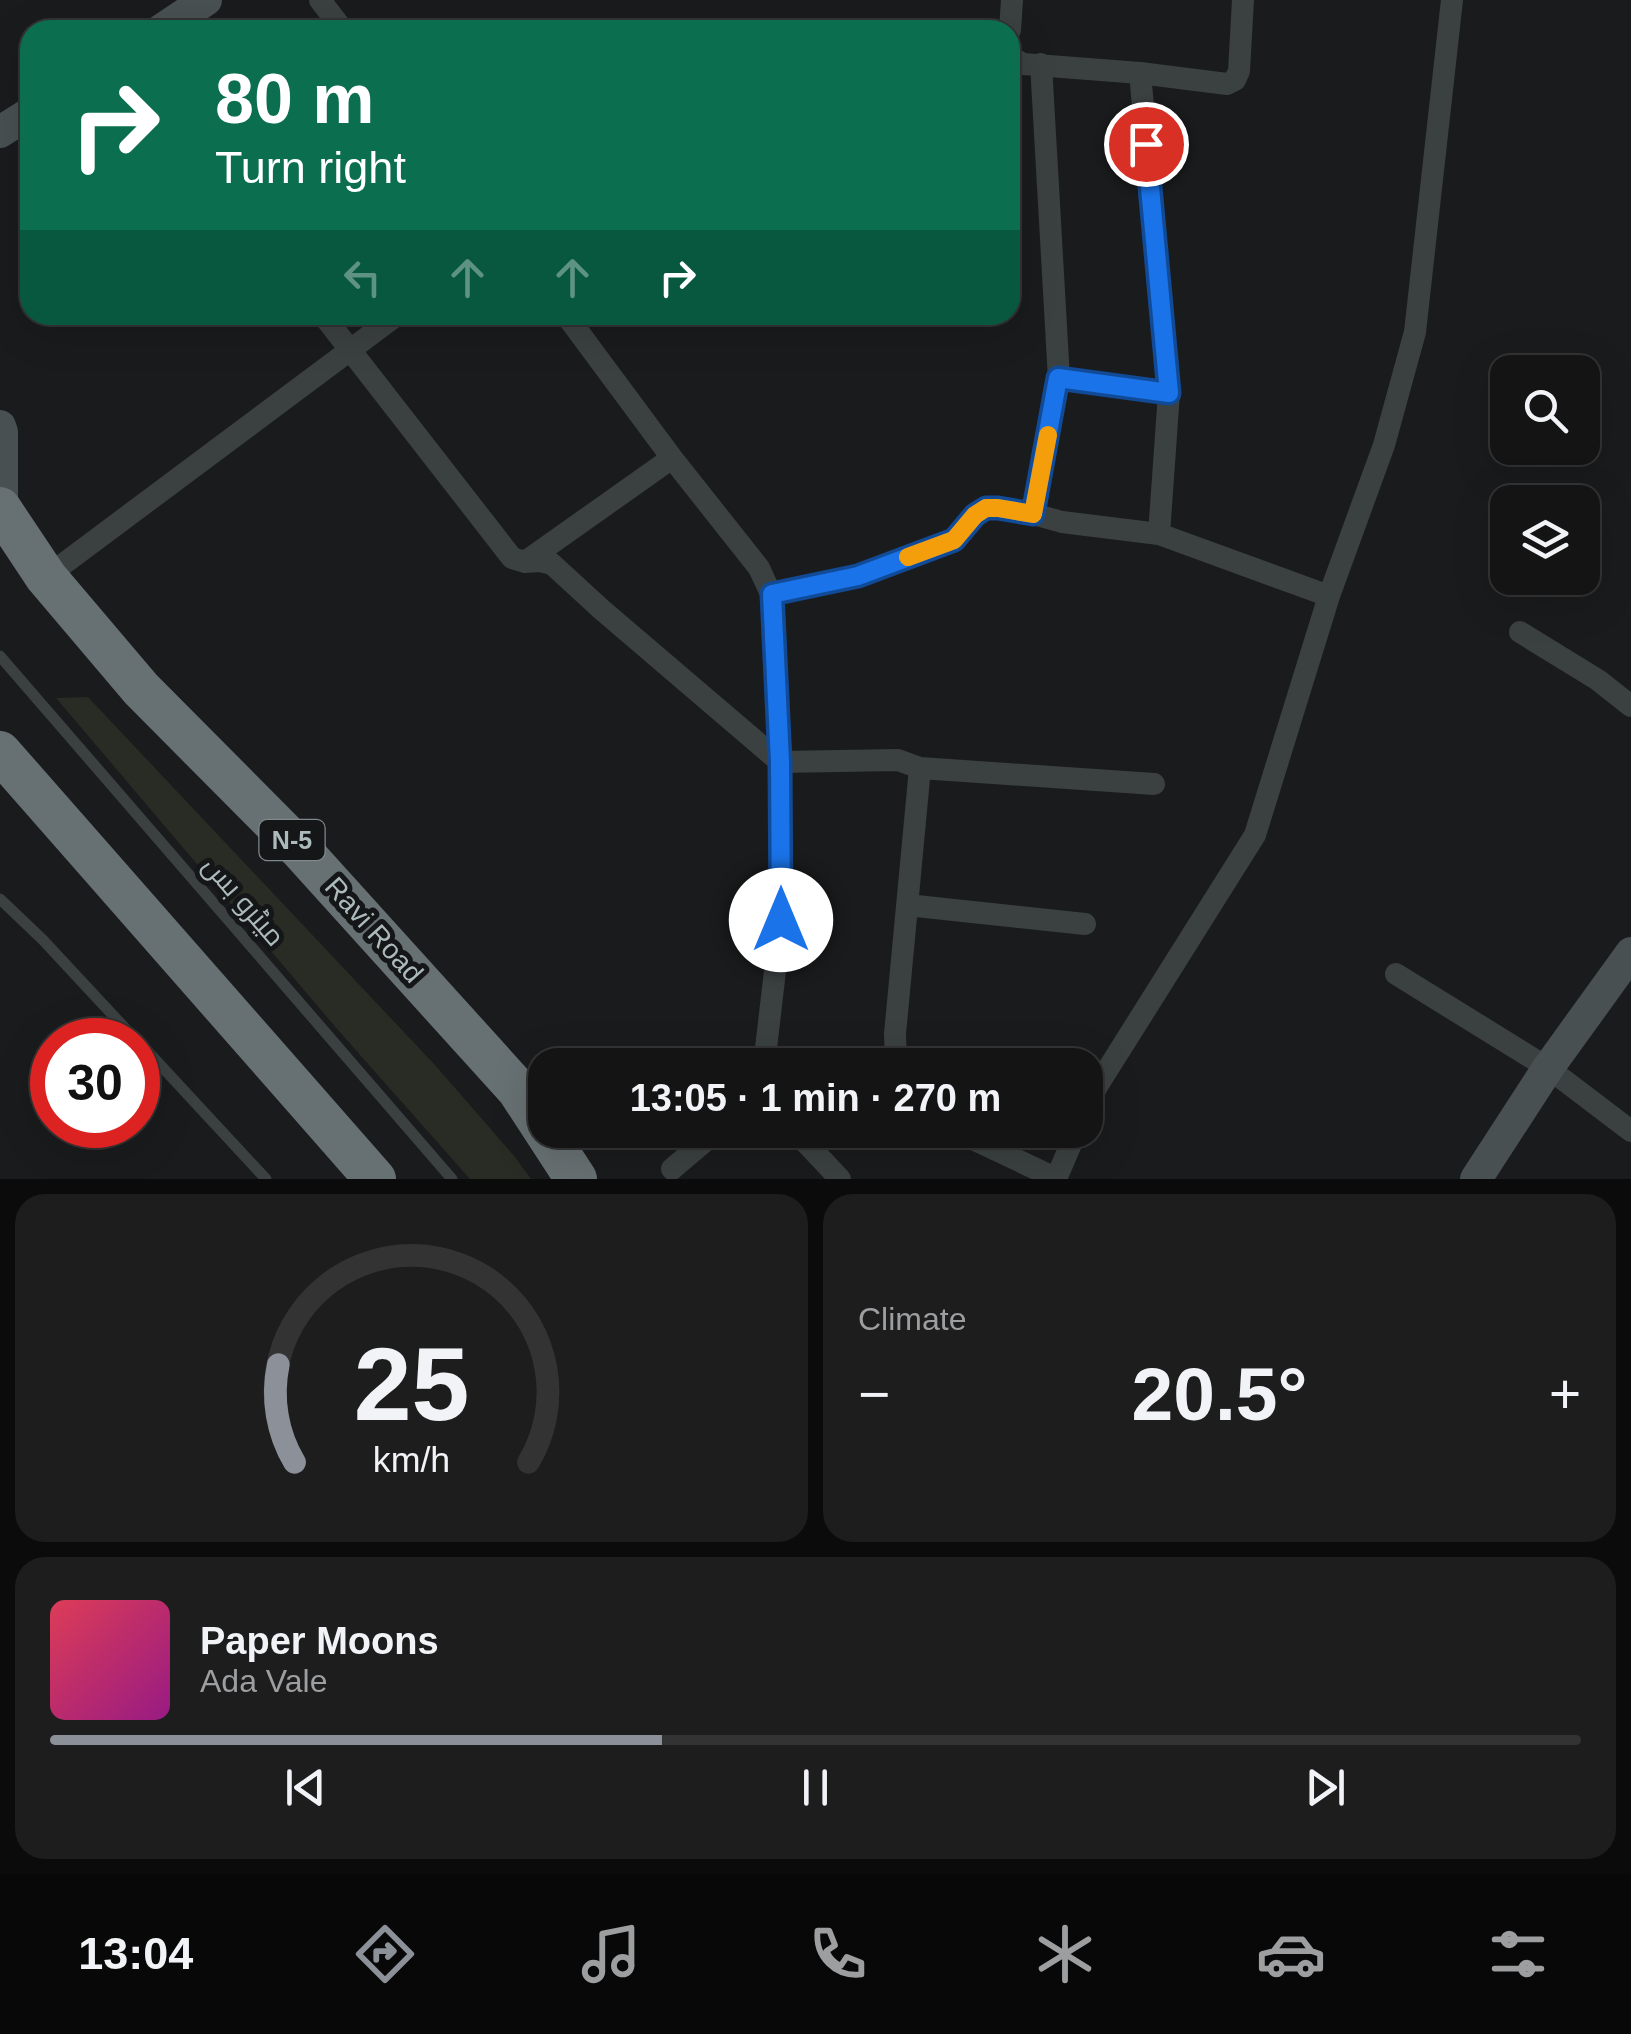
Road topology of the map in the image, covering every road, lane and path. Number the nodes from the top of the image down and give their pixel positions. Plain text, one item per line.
1 (206, 0) edge
2 (320, 0) edge
3 (1243, 0) edge
4 (1452, 0) edge
5 (176, 20) edge
6 (336, 20) edge
7 (1020, 62) edge
8 (1041, 64) junction
9 (1140, 72) junction
10 (331, 325) edge
11 (383, 325) edge
12 (573, 325) edge
13 (351, 350) junction
14 (1058, 378) junction
15 (1169, 393) junction
16 (0, 426) edge
17 (672, 458) junction
18 (1, 510) edge
19 (1033, 514) junction
20 (1159, 534) junction
21 (525, 562) junction
22 (46, 577) junction
23 (772, 594) junction
24 (1329, 596) junction
25 (1520, 632) dead end
26 (0, 656) edge
27 (1631, 706) edge
28 (0, 752) edge
29 (780, 762) junction
30 (920, 768) junction
31 (1154, 784) dead end
32 (0, 898) edge
33 (907, 905) junction
34 (1084, 924) dead end
35 (1631, 953) edge
36 (1396, 974) dead end
37 (116, 1018) edge
38 (766, 1048) edge
39 (895, 1048) edge
40 (160, 1066) edge
41 (1548, 1068) junction
42 (1103, 1077) edge
43 (1631, 1131) edge
44 (697, 1148) edge
45 (811, 1148) edge
46 (992, 1148) edge
47 (1069, 1148) edge
48 (672, 1169) dead end
49 (1056, 1178) edge
50 (266, 1179) edge
51 (376, 1179) edge
52 (452, 1179) edge
53 (576, 1179) edge
54 (840, 1179) edge
55 (1476, 1179) edge

1 - 5 street
2 - 6 street
3 - 9 street
4 - 24 street
7 - 8 street
8 - 9 street
8 - 14 street
9 - 15 street
10 - 13 street
11 - 13 street
12 - 17 street
13 - 21 street
13 - 22 street
14 - 15 street
14 - 19 street
15 - 20 street
16 - 18 street, Ravi Road
17 - 21 street
17 - 23 street
18 - 22 highway, Ravi Road / N-5
19 - 20 street
19 - 23 street
20 - 24 street
21 - 29 street
22 - 53 highway, Ravi Road / N-5
23 - 29 street
24 - 42 street
25 - 27 street
26 - 52 lane, میٹرو بس
28 - 51 highway
29 - 30 street
29 - 38 street
30 - 31 street
30 - 33 street
32 - 37 lane
33 - 34 street
33 - 39 street
35 - 41 street
36 - 41 street
40 - 50 lane
41 - 43 street
41 - 55 street
44 - 48 street
45 - 54 street
46 - 49 street
47 - 49 street

